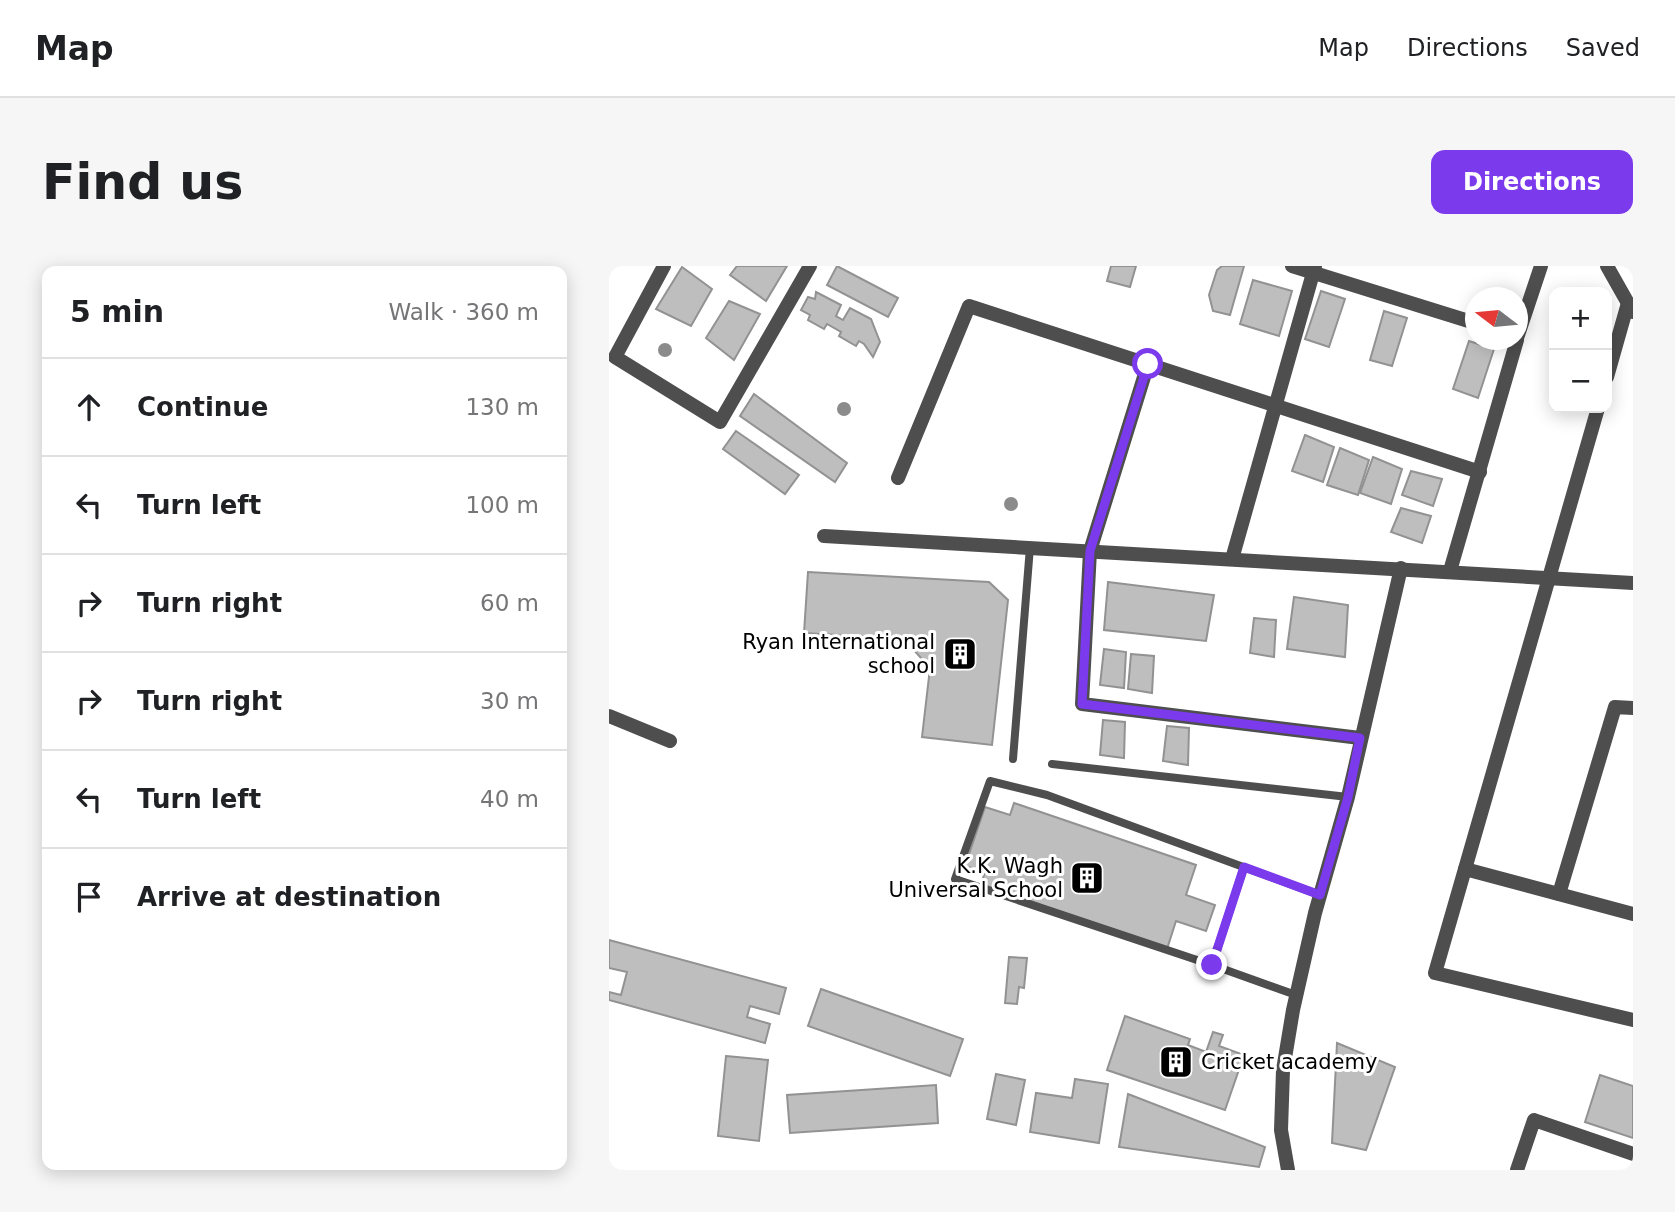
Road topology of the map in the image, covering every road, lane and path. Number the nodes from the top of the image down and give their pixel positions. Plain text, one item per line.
1 (664, 266) edge
2 (810, 266) edge
3 (1292, 266) edge
4 (1541, 266) edge
5 (1607, 266) edge
6 (1314, 269) edge
7 (1528, 304) edge
8 (1630, 307) edge
9 (1465, 320) edge
10 (1513, 350) edge
11 (1612, 362) edge
12 (1148, 364) junction
13 (1276, 406) junction
14 (1597, 413) edge
15 (1479, 472) junction
16 (898, 478) dead end
17 (824, 536) dead end
18 (1030, 547) junction
19 (1090, 551) junction
20 (1232, 559) junction
21 (1401, 568) junction
22 (1450, 571) junction
23 (1550, 577) junction
24 (1633, 583) edge
25 (1633, 708) edge
26 (609, 716) edge
27 (1360, 738) junction
28 (670, 741) dead end
29 (1013, 758) dead end
30 (1052, 764) dead end
31 (1348, 797) junction
32 (1244, 867) junction
33 (1465, 869) junction
34 (1559, 894) junction
35 (1320, 895) junction
36 (1633, 914) edge
37 (1212, 965) junction
38 (1296, 995) junction
39 (1633, 1020) edge
40 (1633, 1154) edge
41 (1288, 1170) edge
42 (1517, 1170) edge

1 - 2 street
3 - 6 street
4 - 7 street
5 - 8 street
6 - 9 street
6 - 13 street
8 - 11 street
10 - 15 street
12 - 13 street
12 - 16 street
12 - 19 street
13 - 15 street
13 - 20 street
14 - 23 street
15 - 22 street
17 - 18 street
18 - 19 street
18 - 29 lane
19 - 20 street
19 - 27 street
20 - 21 street
21 - 22 street
21 - 27 street
22 - 23 street
23 - 24 street
23 - 33 street
25 - 34 street
26 - 28 street
27 - 31 street
30 - 31 lane
31 - 35 street
32 - 35 lane
32 - 37 lane
32 - 37 lane
33 - 34 street
33 - 39 street
34 - 36 street
35 - 38 street
37 - 38 lane
38 - 41 street
40 - 42 street

